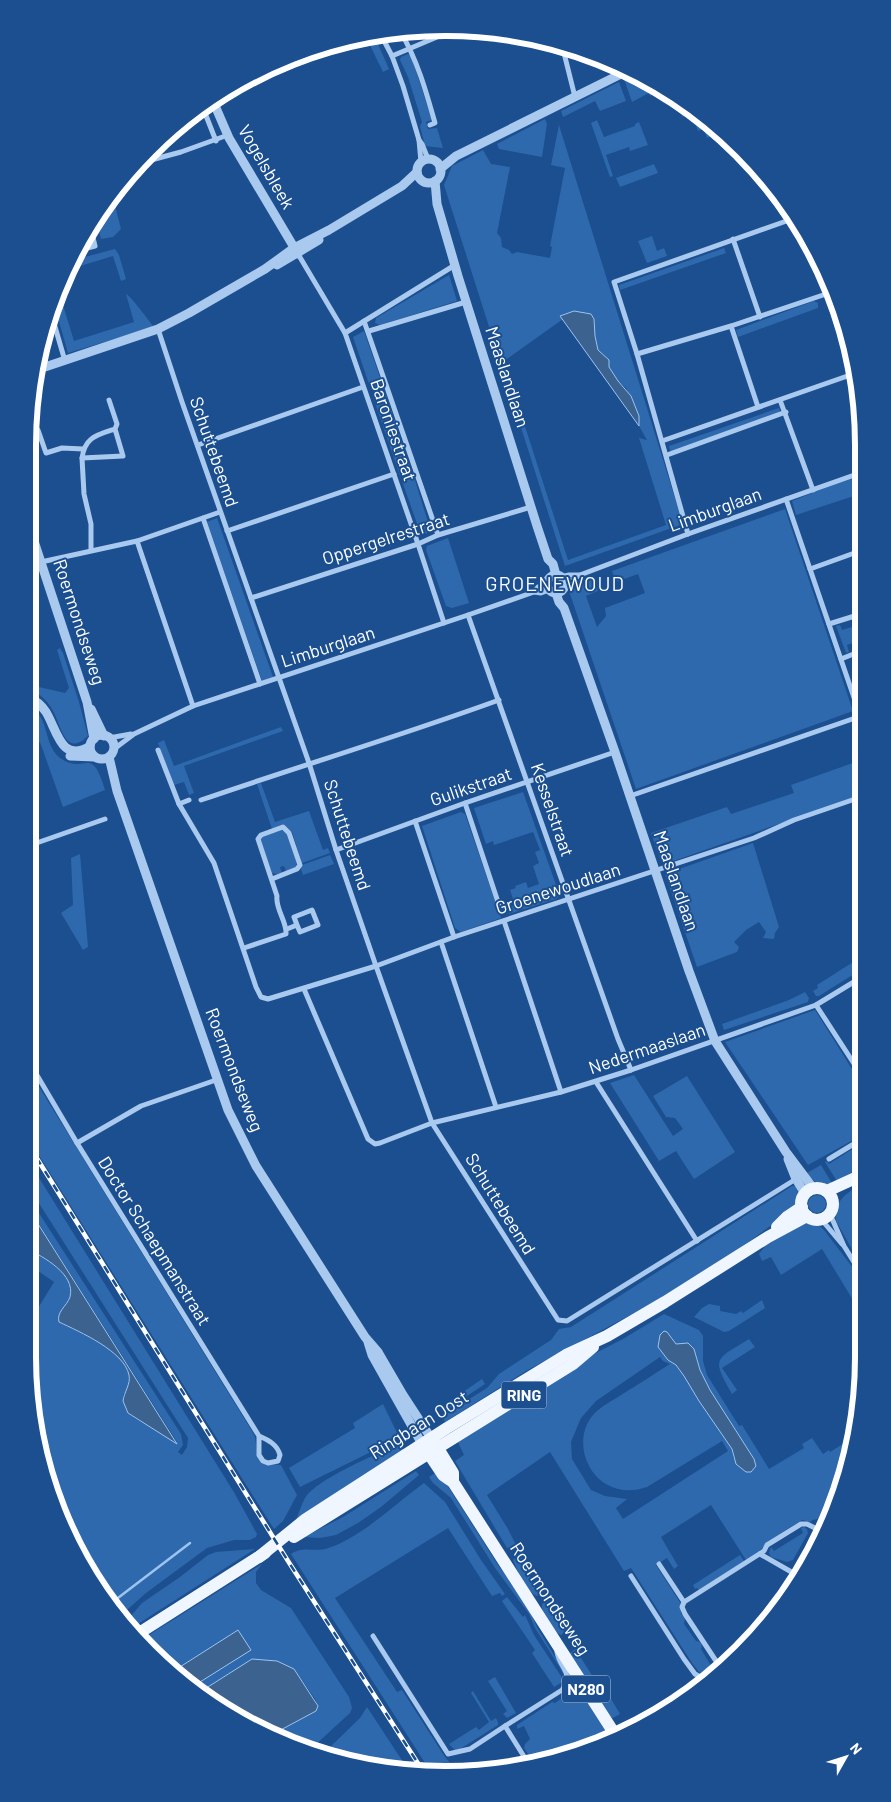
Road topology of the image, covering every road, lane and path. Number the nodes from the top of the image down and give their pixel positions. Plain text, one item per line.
1 (438, 36) edge
2 (404, 39) edge
3 (384, 41) edge
4 (410, 48) junction
5 (564, 54) edge
6 (392, 56) junction
7 (620, 75) edge
8 (575, 97) junction
9 (216, 107) edge
10 (205, 114) edge
11 (430, 125) dead end
12 (228, 135) junction
13 (216, 141) junction
14 (152, 160) edge
15 (432, 163) junction
16 (425, 178) junction
17 (788, 221) edge
18 (93, 238) edge
19 (733, 239) junction
20 (87, 248) edge
21 (296, 251) junction
22 (455, 265) junction
23 (826, 295) edge
24 (466, 302) junction
25 (760, 317) junction
26 (364, 321) junction
27 (55, 325) edge
28 (730, 326) junction
29 (158, 329) junction
30 (369, 330) junction
31 (344, 333) junction
32 (637, 354) junction
33 (65, 361) junction
34 (44, 368) edge
35 (848, 376) edge
36 (363, 387) junction
37 (109, 400) dead end
38 (780, 400) junction
39 (758, 407) junction
40 (786, 412) junction
41 (114, 429) junction
42 (38, 430) dead end
43 (662, 441) junction
44 (198, 445) junction
45 (83, 449) junction
46 (667, 456) junction
47 (82, 458) junction
48 (394, 474) junction
49 (855, 475) edge
50 (813, 490) junction
51 (786, 499) junction
52 (531, 507) junction
53 (220, 512) junction
54 (203, 518) junction
55 (227, 531) junction
56 (688, 534) junction
57 (438, 535) junction
58 (136, 541) junction
59 (418, 544) junction
60 (36, 547) edge
61 (91, 550) junction
62 (855, 553) edge
63 (41, 562) junction
64 (810, 569) junction
65 (580, 575) junction
66 (556, 584) junction
67 (251, 598) junction
68 (468, 615) junction
69 (855, 616) edge
70 (444, 623) junction
71 (829, 624) junction
72 (855, 653) edge
73 (841, 659) junction
74 (278, 678) junction
75 (260, 684) junction
76 (499, 700) junction
77 (855, 700) edge
78 (87, 702) junction
79 (36, 703) edge
80 (193, 706) junction
81 (855, 719) edge
82 (54, 732) junction
83 (134, 734) junction
84 (107, 737) junction
85 (92, 742) junction
86 (114, 749) junction
87 (158, 750) dead end
88 (615, 752) junction
89 (101, 758) junction
90 (309, 764) junction
91 (528, 782) junction
92 (630, 796) junction
93 (855, 799) edge
94 (189, 800) dead end
95 (201, 800) dead end
96 (465, 803) junction
97 (179, 804) junction
98 (105, 819) dead end
99 (415, 821) junction
100 (36, 843) edge
101 (336, 850) junction
102 (656, 871) junction
103 (272, 879) junction
104 (569, 900) junction
105 (500, 908) dead end
106 (504, 921) junction
107 (297, 925) junction
108 (286, 929) junction
109 (454, 937) junction
110 (441, 942) junction
111 (244, 948) junction
112 (376, 966) junction
113 (855, 981) edge
114 (304, 989) junction
115 (816, 1005) junction
116 (715, 1041) junction
117 (854, 1063) edge
118 (631, 1070) junction
119 (36, 1074) edge
120 (216, 1080) junction
121 (596, 1082) junction
122 (561, 1092) junction
123 (496, 1107) junction
124 (432, 1123) junction
125 (77, 1143) junction
126 (855, 1143) edge
127 (786, 1152) junction
128 (829, 1159) dead end
129 (796, 1179) junction
130 (855, 1180) edge
131 (809, 1191) junction
132 (830, 1196) junction
133 (805, 1211) junction
134 (825, 1216) junction
135 (697, 1240) junction
136 (844, 1246) junction
137 (855, 1264) edge
138 (259, 1436) junction
139 (430, 1446) junction
140 (817, 1529) joint
141 (810, 1543) edge
142 (760, 1554) junction
143 (659, 1564) dead end
144 (793, 1573) edge
145 (631, 1576) dead end
146 (684, 1602) junction
147 (142, 1631) edge
148 (373, 1636) dead end
149 (556, 1641) junction
150 (717, 1662) edge
151 (700, 1677) edge
152 (505, 1726) junction
153 (612, 1730) edge
154 (525, 1758) edge

1 - 4 street
2 - 4 street
3 - 6 street
4 - 6 street
4 - 11 street
5 - 8 street
6 - 15 street
7 - 8 street
8 - 15 street
9 - 12 street, Vogelsbleek
10 - 13 street, Vogelsbleek
12 - 13 street
12 - 21 street, Vogelsbleek
13 - 14 street
15 - 16 street
15 - 16 street
16 - 21 street
16 - 22 street, Maaslandlaan
17 - 19 street
18 - 20 street
19 - 25 street
19 - 32 street
21 - 29 street
21 - 31 street, Baroniestraat
22 - 24 street, Maaslandlaan
22 - 26 street
23 - 25 street
24 - 30 street
24 - 52 street, Maaslandlaan
25 - 28 street
26 - 30 street, Baroniestraat
26 - 31 street
27 - 33 street
28 - 32 street
28 - 39 street
29 - 33 street
29 - 44 street, Schuttebeemd
30 - 57 street, Baroniestraat
31 - 36 street, Baroniestraat
32 - 43 street
33 - 34 street
35 - 38 street
36 - 44 street
36 - 48 street, Baroniestraat
37 - 41 street
38 - 39 street
38 - 40 street
39 - 43 street
40 - 46 street
40 - 50 street
41 - 45 street
41 - 47 street
42 - 45 street
43 - 46 street
44 - 53 street, Schuttebeemd
45 - 47 street
46 - 56 street
47 - 61 street
48 - 55 street
48 - 59 street, Baroniestraat
49 - 50 street, Limburglaan
50 - 51 street, Limburglaan
51 - 56 street, Limburglaan
51 - 64 street
52 - 57 street, Oppergelrestraat
52 - 66 street, Maaslandlaan
53 - 54 street
53 - 55 street, Schuttebeemd
54 - 58 street
54 - 75 street, Schuttebeemd
55 - 67 street, Schuttebeemd
56 - 65 street, Limburglaan
57 - 59 street, Oppergelrestraat
58 - 61 street
58 - 80 street
59 - 67 street, Oppergelrestraat
59 - 70 street, Baroniestraat
60 - 63 street, Roermondseweg
61 - 63 street
62 - 64 street
63 - 78 street, Roermondseweg
64 - 71 street
65 - 66 street, Limburglaan
65 - 66 street, Limburglaan
66 - 68 street, Limburglaan
66 - 88 street, Maaslandlaan
67 - 74 street, Schuttebeemd
68 - 70 street, Limburglaan
68 - 76 street, Kesselstraat
69 - 71 street
70 - 74 street, Limburglaan
71 - 73 street
72 - 73 street
73 - 77 street
74 - 75 street, Limburglaan
74 - 90 street, Schuttebeemd
75 - 80 street, Limburglaan
76 - 90 street
76 - 91 street, Kesselstraat
78 - 84 street, Roermondseweg
78 - 85 street, Roermondseweg
79 - 82 street
80 - 83 street, Limburglaan
81 - 92 street
82 - 85 street
82 - 89 street
83 - 84 street, Limburglaan
83 - 86 street, Limburglaan
84 - 85 street
84 - 86 street
85 - 89 street
86 - 89 street
87 - 97 street
88 - 91 street, Gulikstraat
88 - 92 street, Maaslandlaan
89 - 120 street, Roermondseweg
90 - 95 street
90 - 101 street, Schuttebeemd
91 - 96 street, Gulikstraat
91 - 104 street, Kesselstraat
92 - 102 street, Maaslandlaan
93 - 102 street, Groenewoudlaan
94 - 97 street
96 - 99 street, Gulikstraat
96 - 105 street
97 - 111 street
98 - 100 street
99 - 101 street, Gulikstraat
99 - 109 street
101 - 112 street, Schuttebeemd
102 - 104 street, Groenewoudlaan
102 - 116 street, Maaslandlaan
103 - 103 street
103 - 108 street
104 - 106 street, Groenewoudlaan
104 - 118 street, Kesselstraat
106 - 109 street, Groenewoudlaan
106 - 122 street
107 - 107 street
107 - 108 street
108 - 111 street
109 - 110 street, Groenewoudlaan
110 - 112 street, Groenewoudlaan
110 - 123 street
111 - 114 street, Groenewoudlaan
112 - 114 street, Groenewoudlaan
112 - 124 street, Schuttebeemd
113 - 115 street, Nedermaaslaan
114 - 124 street, Nedermaaslaan
115 - 116 street, Nedermaaslaan
115 - 117 street
116 - 118 street, Nedermaaslaan
116 - 127 street, Maaslandlaan
118 - 121 street, Nedermaaslaan
119 - 125 street, Doctor Schaepmanstraat
120 - 125 street
120 - 139 street, Roermondseweg
121 - 122 street, Nedermaaslaan
121 - 135 street
122 - 123 street, Nedermaaslaan
123 - 124 street, Nedermaaslaan
124 - 135 street, Schuttebeemd
125 - 138 street, Doctor Schaepmanstraat
126 - 128 street
127 - 129 street, Maaslandlaan
127 - 131 street, Maaslandlaan
129 - 131 street, Maaslandlaan
129 - 135 street
130 - 132 main road
131 - 132 main road
131 - 133 main road
132 - 134 main road
133 - 134 main road
133 - 139 main road, Ringbaan Oost / RING
134 - 136 street
134 - 136 street
136 - 137 street
138 - 138 street, Doctor Schaepmanstraat
139 - 147 main road, Ringbaan Oost / RING
139 - 149 main road, Roermondseweg / N280
140 - 141 street
140 - 142 street
142 - 144 street
142 - 146 street
143 - 146 street
145 - 151 street
146 - 150 street
148 - 152 street
149 - 152 street
149 - 153 main road, Roermondseweg / N280
152 - 154 street

